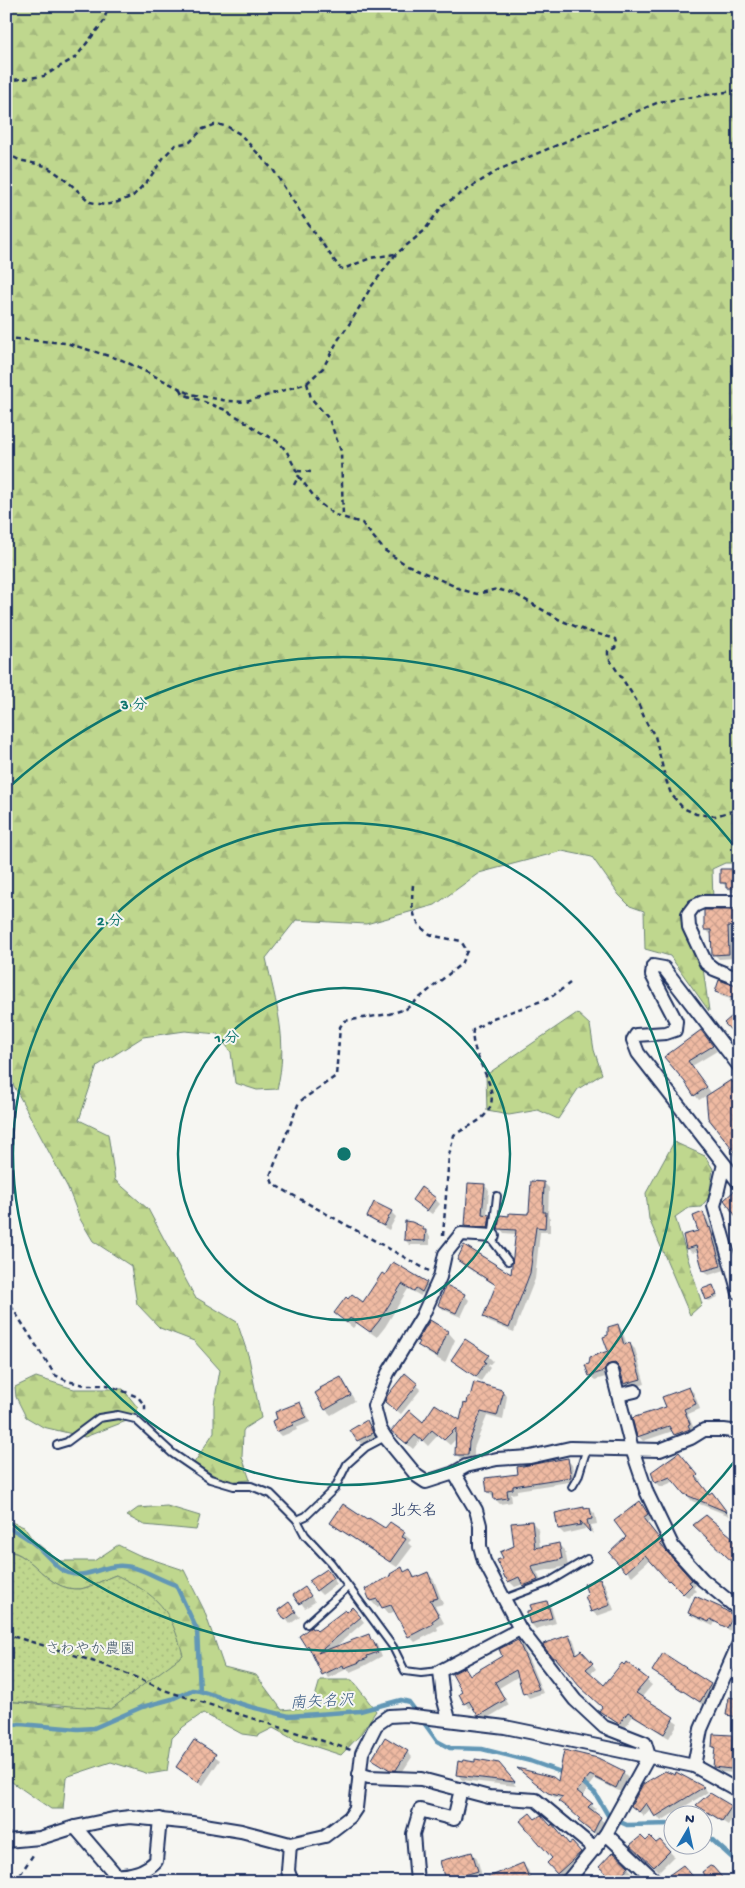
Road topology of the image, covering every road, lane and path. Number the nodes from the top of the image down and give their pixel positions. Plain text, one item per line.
1 (108, 6) edge
2 (6, 81) edge
3 (739, 90) edge
4 (6, 153) edge
5 (396, 254) junction
6 (6, 338) edge
7 (307, 383) junction
8 (180, 389) junction
9 (297, 471) junction
10 (312, 472) dead end
11 (299, 475) junction
12 (294, 485) dead end
13 (343, 517) junction
14 (739, 809) edge
15 (413, 885) dead end
16 (739, 902) edge
17 (739, 979) edge
18 (570, 983) dead end
19 (739, 1066) edge
20 (724, 1164) junction
21 (739, 1183) edge
22 (497, 1196) dead end
23 (493, 1236) junction
24 (445, 1254) junction
25 (508, 1261) dead end
26 (736, 1275) edge
27 (440, 1276) junction
28 (739, 1293) edge
29 (6, 1298) edge
30 (612, 1371) dead end
31 (635, 1391) dead end
32 (618, 1395) junction
33 (142, 1425) junction
34 (739, 1432) edge
35 (385, 1437) junction
36 (57, 1445) dead end
37 (587, 1448) junction
38 (632, 1449) junction
39 (454, 1473) junction
40 (572, 1487) dead end
41 (297, 1520) junction
42 (587, 1559) dead end
43 (348, 1587) junction
44 (504, 1599) junction
45 (739, 1612) edge
46 (307, 1624) dead end
47 (520, 1629) junction
48 (6, 1631) edge
49 (739, 1643) edge
50 (440, 1671) junction
51 (725, 1673) junction
52 (739, 1677) edge
53 (449, 1719) junction
54 (362, 1753) junction
55 (649, 1756) junction
56 (694, 1766) junction
57 (359, 1774) junction
58 (461, 1790) junction
59 (739, 1791) edge
60 (160, 1819) junction
61 (75, 1827) junction
62 (606, 1834) junction
63 (40, 1838) junction
64 (6, 1840) edge
65 (290, 1844) junction
66 (595, 1849) junction
67 (15, 1882) edge
68 (292, 1882) edge
69 (417, 1882) edge
70 (567, 1882) edge
71 (657, 1882) edge

1 - 2 path
3 - 5 path
4 - 5 path
5 - 7 path
6 - 8 path
7 - 8 path
7 - 13 path
8 - 9 path
9 - 10 path
9 - 11 path
11 - 12 path
11 - 13 path
13 - 14 path
15 - 27 path
16 - 17 street
18 - 24 path
19 - 20 street
20 - 21 street
20 - 26 street
22 - 23 lane
23 - 24 street
23 - 25 lane
24 - 27 street
26 - 28 street
27 - 35 street
29 - 33 path
30 - 32 street
31 - 32 street
32 - 38 street
33 - 36 lane
33 - 41 lane
34 - 38 street
35 - 39 street
35 - 41 lane
37 - 38 street
37 - 39 street
37 - 40 lane
38 - 45 street
39 - 44 street
41 - 43 lane
42 - 44 lane
43 - 46 lane
43 - 50 lane
44 - 47 street
47 - 50 street
47 - 55 street
48 - 54 path
49 - 51 street
50 - 53 street
51 - 52 lane
51 - 56 street
53 - 54 street
53 - 55 street
54 - 57 street
55 - 56 street
55 - 62 street
56 - 59 street
57 - 58 street
57 - 65 street
58 - 66 street
58 - 69 street
60 - 61 street
60 - 61 street
60 - 65 street
61 - 63 street
62 - 66 street
62 - 71 street
63 - 64 street
63 - 67 path
65 - 68 street
66 - 70 street

